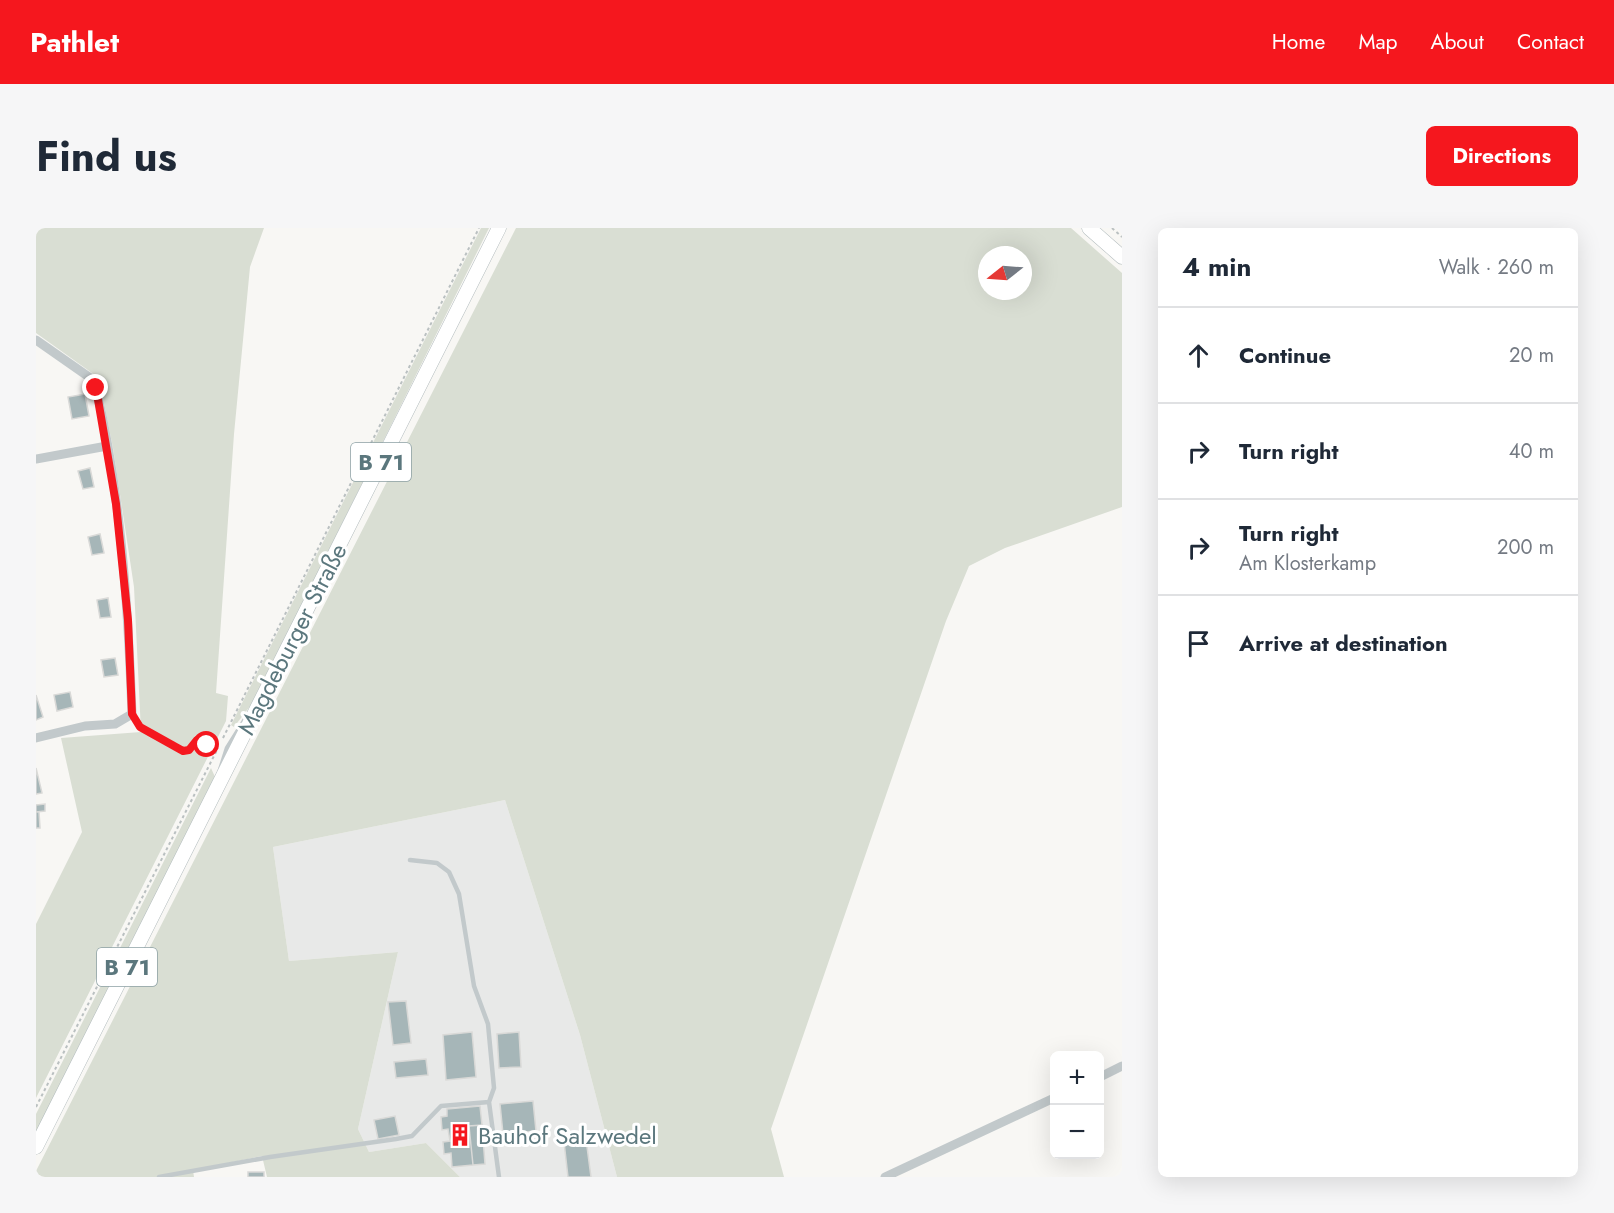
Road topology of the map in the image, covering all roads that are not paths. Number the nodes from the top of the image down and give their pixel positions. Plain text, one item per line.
1 (499, 228) edge
2 (1089, 228) edge
3 (1122, 257) edge
4 (36, 340) edge
5 (107, 446) junction
6 (36, 459) edge
7 (36, 738) edge
8 (410, 860) dead end
9 (1122, 1066) edge
10 (1104, 1075) edge
11 (1050, 1100) edge
12 (489, 1102) junction
13 (36, 1147) edge
14 (159, 1177) edge
15 (499, 1177) edge
16 (885, 1177) edge

1 - 13 main road, Magdeburger Straße / B 71
2 - 3 main road
4 - 5 street
5 - 6 street
5 - 7 street
8 - 12 lane
9 - 10 street
11 - 16 street
12 - 14 lane
12 - 15 lane

